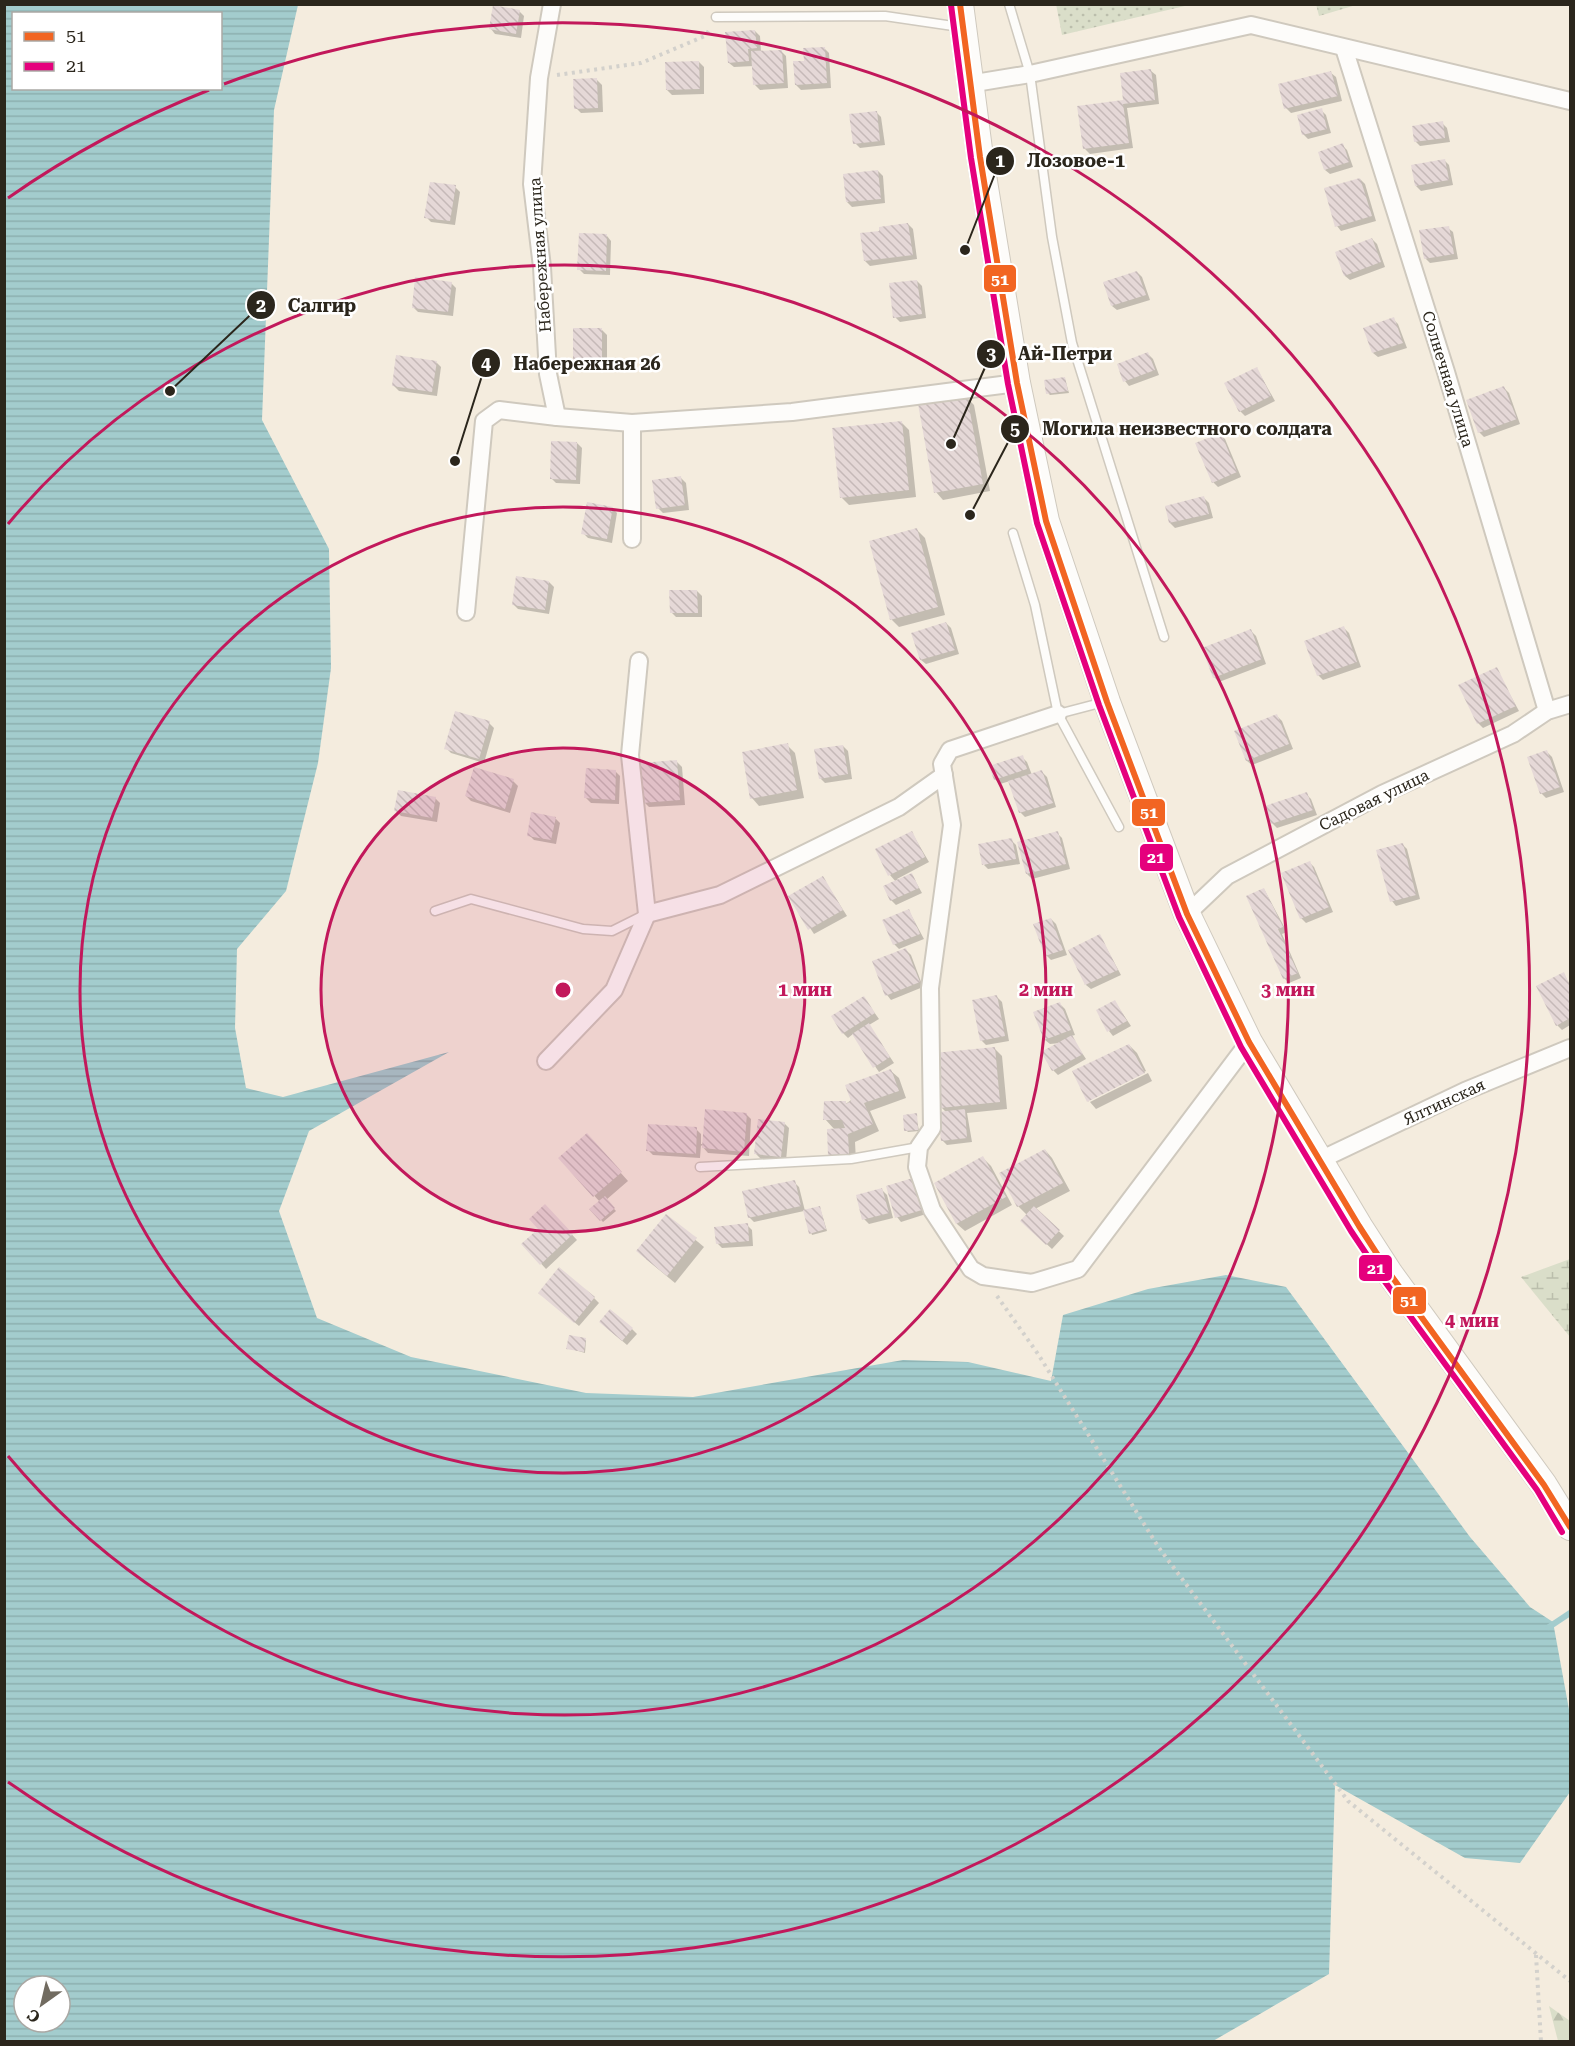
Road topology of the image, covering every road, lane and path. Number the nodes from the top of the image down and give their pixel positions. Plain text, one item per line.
1 (552, 4) edge
2 (1009, 4) edge
3 (962, 16) edge
4 (716, 17) joint
5 (1344, 48) junction
6 (1030, 74) junction
7 (539, 78) junction
8 (969, 84) junction
9 (1570, 101) edge
10 (1017, 383) junction
11 (557, 417) junction
12 (632, 423) junction
13 (1012, 533) dead end
14 (632, 539) dead end
15 (466, 612) dead end
16 (1164, 637) dead end
17 (639, 661) dead end
18 (1107, 702) junction
19 (1570, 704) edge
20 (1547, 711) junction
21 (1058, 714) junction
22 (944, 775) junction
23 (1119, 827) dead end
24 (435, 911) dead end
25 (647, 914) junction
26 (1187, 914) junction
27 (1249, 1042) junction
28 (1570, 1048) edge
29 (546, 1061) dead end
30 (919, 1147) junction
31 (1320, 1160) junction
32 (700, 1167) dead end
33 (983, 1276) junction
34 (1570, 1527) edge
35 (1536, 1954) junction
36 (1570, 1981) edge
37 (1541, 2042) edge

1 - 7 street, Набережная улица
2 - 6 lane
3 - 4 lane
3 - 8 main road
4 - 7 path
5 - 6 street
5 - 9 street
5 - 20 street, Солнечная улица
6 - 8 street
6 - 16 lane
7 - 11 street, Набережная улица
8 - 10 main road
10 - 12 street
10 - 18 main road
11 - 12 street
11 - 15 street
12 - 14 street
13 - 21 lane
17 - 25 street
18 - 21 lane
18 - 26 main road
19 - 20 street, Садовая улица
20 - 26 street, Садовая улица
21 - 22 street
21 - 23 lane
22 - 25 street
22 - 30 street
24 - 25 lane
25 - 29 street
26 - 27 main road
27 - 31 main road
27 - 33 street
28 - 31 street, Ялтинская
30 - 32 lane
30 - 33 street
31 - 34 main road
33 - 35 path
35 - 36 path
35 - 37 path

